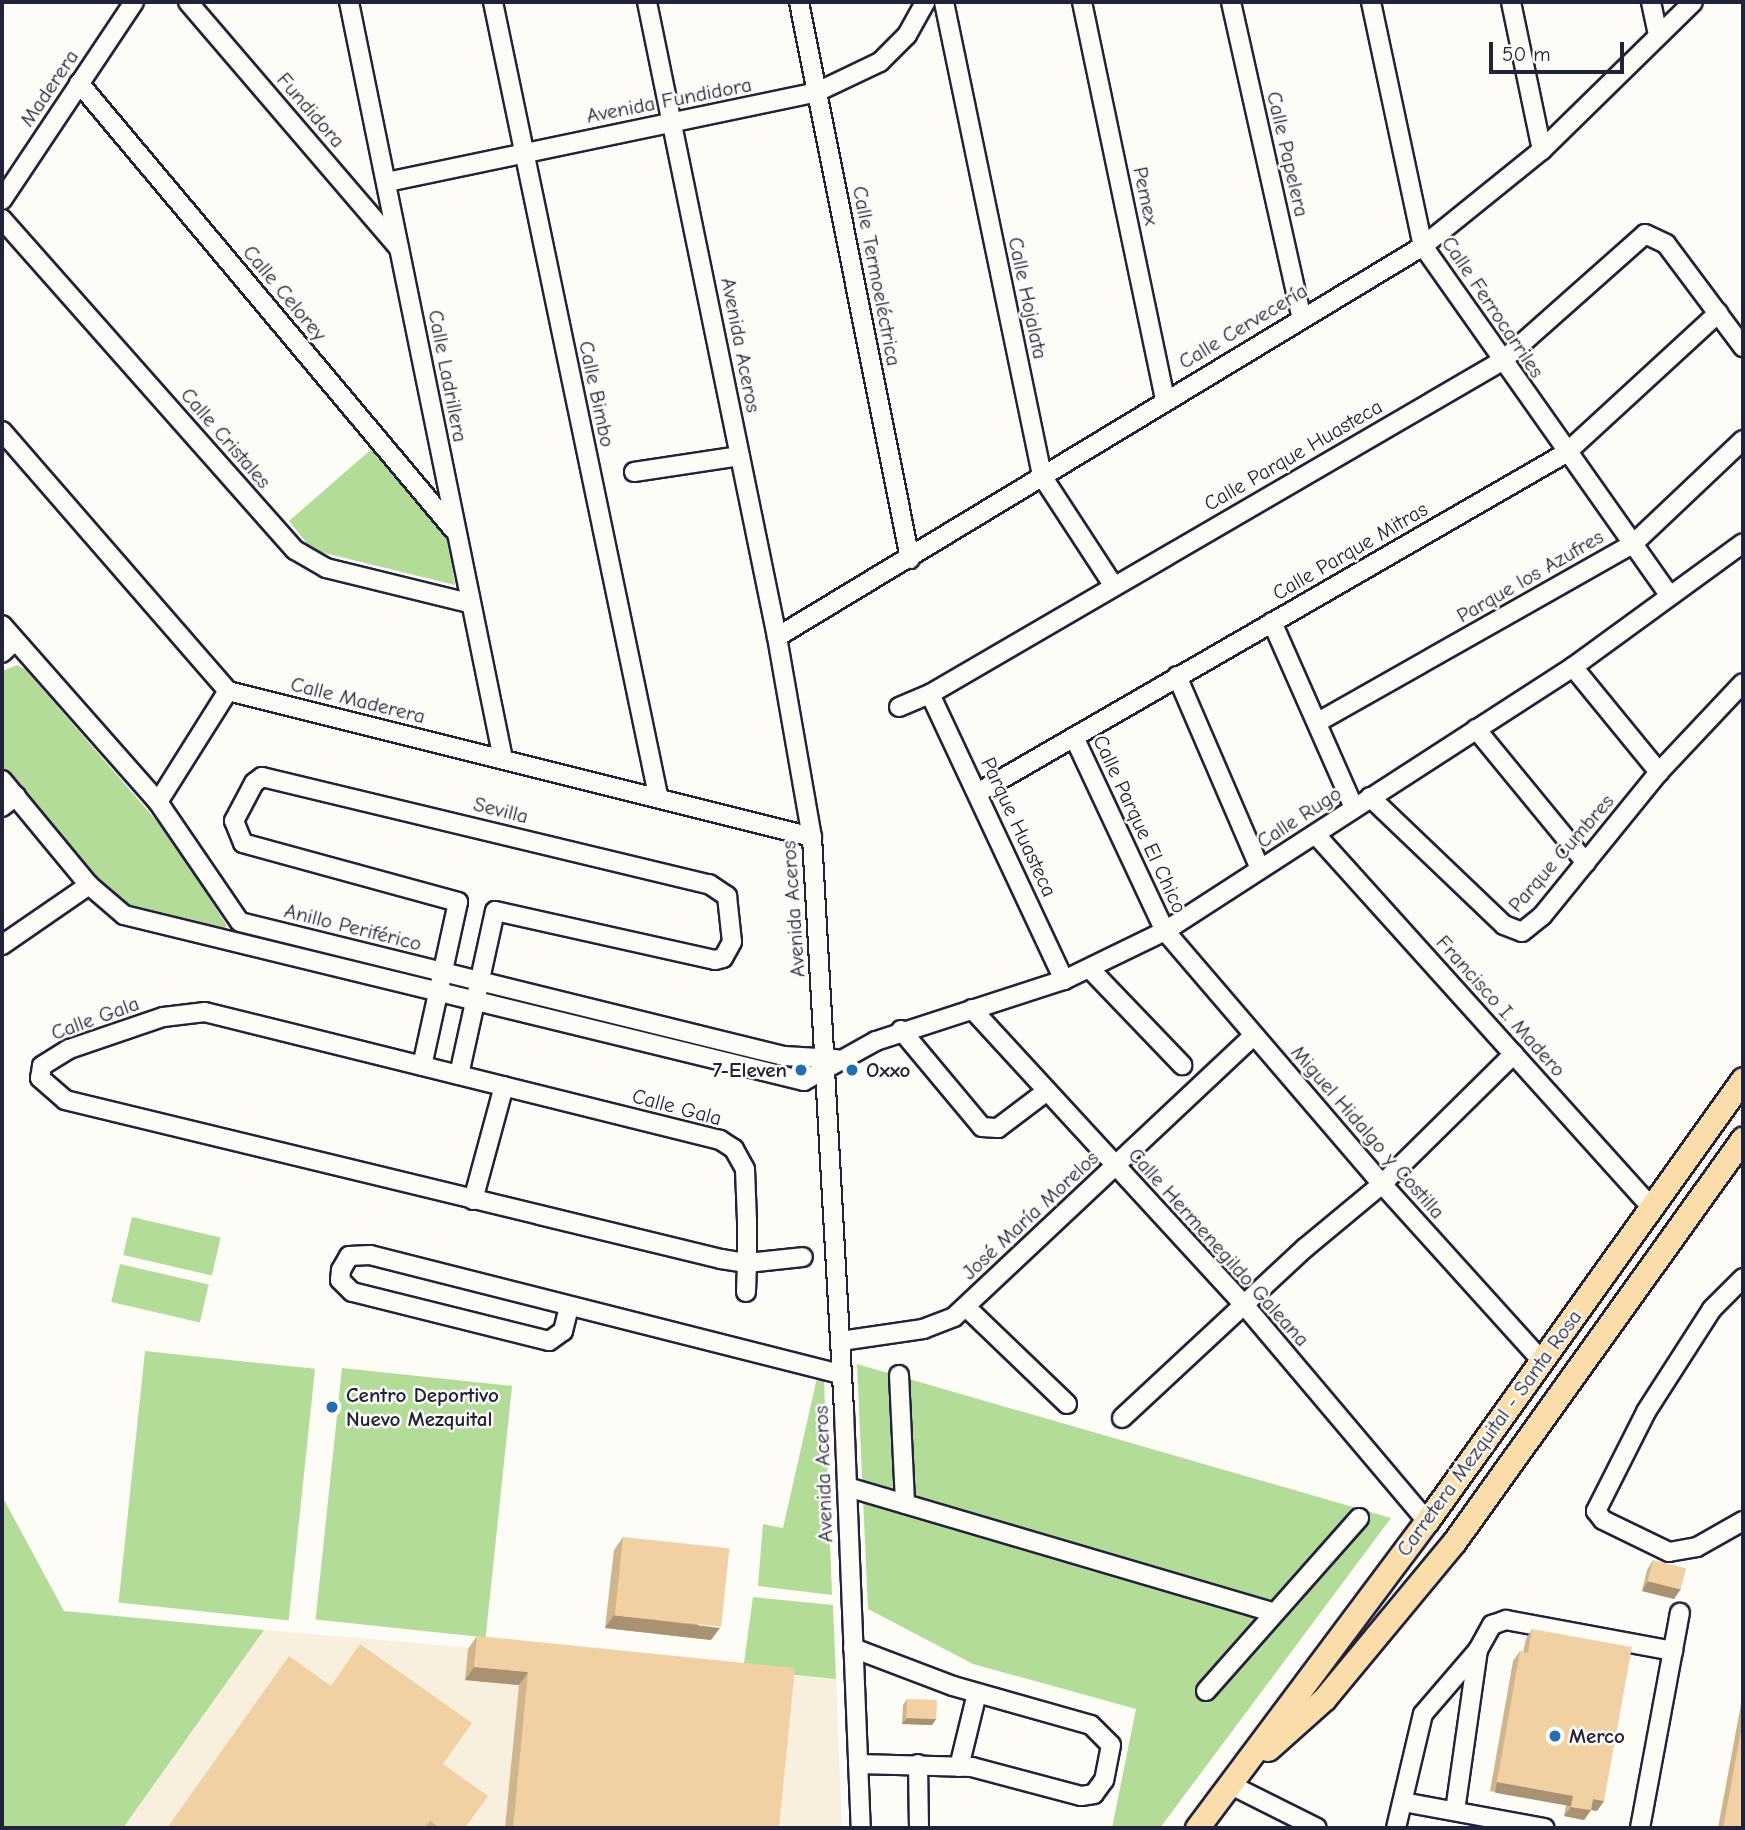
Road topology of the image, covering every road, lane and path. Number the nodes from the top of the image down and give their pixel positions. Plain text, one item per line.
1 (134, 2) edge
2 (188, 2) edge
3 (349, 2) edge
4 (493, 2) edge
5 (648, 2) edge
6 (799, 2) edge
7 (925, 2) edge
8 (944, 2) edge
9 (1082, 2) edge
10 (1231, 2) edge
11 (1371, 2) edge
12 (1511, 2) edge
13 (1651, 2) edge
14 (1693, 2) edge
15 (1658, 35) junction
16 (79, 83) junction
17 (817, 92) junction
18 (673, 123) junction
19 (1542, 150) junction
20 (523, 152) junction
21 (387, 182) junction
22 (2, 200) edge
23 (2, 219) edge
24 (1423, 246) junction
25 (399, 248) junction
26 (1718, 313) junction
27 (1301, 316) junction
28 (1743, 347) edge
29 (1502, 361) junction
30 (1166, 400) junction
31 (2, 431) edge
32 (1743, 440) edge
33 (1566, 453) junction
34 (740, 456) junction
35 (634, 472) dead end
36 (1041, 477) junction
37 (456, 532) junction
38 (1634, 543) junction
39 (1743, 543) edge
40 (910, 559) junction
41 (1113, 585) junction
42 (1670, 596) junction
43 (469, 603) junction
44 (1272, 622) junction
45 (2, 625) edge
46 (777, 637) junction
47 (8, 647) edge
48 (1573, 667) junction
49 (1177, 676) junction
50 (1743, 683) edge
51 (228, 691) junction
52 (930, 694) junction
53 (899, 706) dead end
54 (1318, 722) junction
55 (1476, 729) junction
56 (1074, 737) junction
57 (503, 759) junction
58 (1659, 772) junction
59 (2, 780) edge
60 (979, 792) junction
61 (658, 795) junction
62 (16, 796) junction
63 (1370, 797) junction
64 (158, 802) junction
65 (2, 807) edge
66 (1354, 808) junction
67 (812, 836) junction
68 (1317, 836) junction
69 (1586, 863) junction
70 (1260, 869) junction
71 (89, 885) junction
72 (240, 922) junction
73 (1165, 931) junction
74 (232, 943) junction
75 (2, 945) edge
76 (1091, 970) junction
77 (442, 974) junction
78 (1065, 980) junction
79 (478, 982) junction
80 (437, 993) junction
81 (473, 1002) junction
82 (972, 1009) junction
83 (901, 1030) junction
84 (1253, 1036) junction
85 (716, 1039) junction
86 (1514, 1054) junction
87 (712, 1060) junction
88 (832, 1063) junction
89 (1182, 1065) dead end
90 (422, 1066) junction
91 (459, 1075) junction
92 (1743, 1079) edge
93 (504, 1086) junction
94 (1047, 1091) junction
95 (1743, 1139) edge
96 (1115, 1166) junction
97 (1382, 1184) junction
98 (473, 1199) junction
99 (1651, 1208) junction
100 (803, 1257) dead end
101 (747, 1263) junction
102 (1743, 1278) edge
103 (746, 1292) dead end
104 (569, 1307) junction
105 (966, 1307) junction
106 (1246, 1307) junction
107 (841, 1341) junction
108 (1541, 1360) junction
109 (842, 1374) junction
110 (899, 1375) dead end
111 (1068, 1404) dead end
112 (1122, 1418) dead end
113 (847, 1487) junction
114 (905, 1503) junction
115 (1359, 1518) dead end
116 (1427, 1521) junction
117 (1743, 1521) edge
118 (1274, 1613) junction
119 (1680, 1613) dead end
120 (853, 1648) junction
121 (1478, 1650) junction
122 (1673, 1651) junction
123 (1206, 1691) dead end
124 (977, 1693) junction
125 (858, 1764) junction
126 (918, 1764) junction
127 (960, 1767) junction
128 (1229, 1784) junction
129 (1403, 1802) junction
130 (1455, 1811) junction
131 (861, 1828) edge
132 (919, 1828) edge
133 (1198, 1828) edge
134 (1317, 1828) edge
135 (1396, 1828) edge
136 (1545, 1828) edge
137 (1640, 1828) edge

1 - 16 street, Maderera
2 - 25 street, Fundidora
3 - 21 street, Calle Ladrillera
4 - 20 street, Calle Bimbo
5 - 18 street, Avenida Aceros
6 - 17 street, Calle Termoeléctrica
7 - 17 street, Avenida Fundidora
8 - 36 street, Calle Hojalata
9 - 30 street, Pemex
10 - 27 street, Calle Papelera
11 - 24 street, Calle Ferrocarriles
12 - 19 street
13 - 15 street
14 - 15 street, Calle Cervecería
15 - 19 street, Calle Cervecería
16 - 22 street, Maderera
16 - 37 street, Calle Celorey
17 - 18 street, Avenida Fundidora
17 - 40 street, Calle Termoeléctrica
18 - 20 street, Avenida Fundidora
18 - 34 street, Avenida Aceros
19 - 24 street, Calle Cervecería
20 - 21 street, Avenida Fundidora
20 - 61 street, Calle Bimbo
21 - 25 street, Calle Ladrillera
23 - 43 street, Calle Cristales
24 - 27 street, Calle Cervecería
24 - 29 street, Calle Ferrocarriles
25 - 37 street, Calle Ladrillera
26 - 28 street
26 - 29 street, Calle Parque Huasteca
26 - 33 street, Calle Parque Mitras
27 - 30 street, Calle Cervecería
29 - 33 street, Calle Ferrocarriles
29 - 41 street, Calle Parque Huasteca
30 - 36 street, Calle Cervecería
31 - 51 street
32 - 38 street, Parque los Azufres
33 - 38 street, Calle Ferrocarriles
33 - 44 street, Calle Parque Mitras
34 - 35 street
34 - 46 street, Avenida Aceros
36 - 40 street, Calle Cervecería
36 - 41 street, Calle Hojalata
37 - 43 street, Calle Ladrillera
38 - 42 street, Calle Ferrocarriles
38 - 54 street, Parque los Azufres
39 - 42 street, Calle Rugo
40 - 46 street, Calle Cervecería
41 - 52 street, Calle Parque Huasteca
42 - 48 street, Calle Rugo
43 - 57 street, Calle Ladrillera
44 - 49 street, Calle Parque Mitras
44 - 54 street
45 - 47 street
46 - 67 street, Avenida Aceros
47 - 64 street
48 - 55 street, Calle Rugo
48 - 58 street
49 - 56 street, Calle Parque Mitras
49 - 70 street
50 - 58 street, Parque Cumbres
51 - 57 street, Calle Maderera
51 - 64 street
52 - 53 street, Calle Parque Huasteca
52 - 60 street, Parque Huasteca
54 - 66 street
55 - 63 street, Calle Rugo
55 - 69 street
56 - 60 street, Calle Parque Mitras
56 - 73 street, Calle Parque El Chico
57 - 61 street, Calle Maderera
58 - 69 street, Parque Cumbres
59 - 62 street, Anillo Periférico
60 - 78 street, Parque Huasteca
61 - 67 street, Calle Maderera
62 - 65 street
62 - 71 street, Anillo Periférico
63 - 66 street, Calle Rugo
63 - 69 street, Parque Cumbres
64 - 72 street
66 - 68 street, Calle Rugo
67 - 88 street, Avenida Aceros
68 - 70 street, Calle Rugo
68 - 86 street, Francisco I. Madero
70 - 73 street, Calle Rugo
71 - 74 street, Anillo Periférico
71 - 75 street
72 - 74 street
72 - 77 street, Anillo Periférico
73 - 76 street, Calle Rugo
73 - 84 street, Miguel Hidalgo y Costilla
74 - 80 street, Anillo Periférico
76 - 78 street, Calle Rugo
76 - 89 street
77 - 79 street, Anillo Periférico
77 - 79 street, Sevilla
77 - 80 street
78 - 82 street, Calle Rugo
79 - 81 street
79 - 85 street, Anillo Periférico
80 - 81 street, Anillo Periférico
80 - 90 street
81 - 87 street, Anillo Periférico
81 - 91 street
82 - 83 street, Calle Rugo
82 - 94 street, Calle Hermenegildo Galeana
83 - 88 street, Calle Rugo
83 - 94 street
84 - 96 street, José María Morelos
84 - 97 street, Miguel Hidalgo y Costilla
85 - 87 street
85 - 88 street, Anillo Periférico
86 - 97 street
86 - 99 street, Francisco I. Madero
87 - 88 street, Anillo Periférico
88 - 107 street, Avenida Aceros
90 - 91 street, Calle Gala
90 - 98 street, Calle Gala
91 - 93 street, Calle Gala
92 - 99 main road, Carretera Mezquital - Santa Rosa
93 - 98 street
93 - 101 street, Calle Gala
94 - 96 street, Calle Hermenegildo Galeana
95 - 128 main road, Carretera Mezquital - Santa Rosa
96 - 105 street, José María Morelos
96 - 106 street, Calle Hermenegildo Galeana
97 - 106 street
97 - 108 street, Miguel Hidalgo y Costilla
98 - 101 street, Calle Gala
99 - 108 main road, Carretera Mezquital - Santa Rosa
100 - 101 street, Calle Gala
101 - 103 street, Calle Gala
102 - 117 street
104 - 104 street
104 - 109 street
105 - 107 street, José María Morelos
105 - 111 street
106 - 112 street
106 - 116 street, Calle Hermenegildo Galeana
107 - 109 street, Avenida Aceros
108 - 116 main road, Carretera Mezquital - Santa Rosa
109 - 113 street, Avenida Aceros
110 - 114 street
113 - 114 street
113 - 120 street, Avenida Aceros
114 - 118 street
115 - 118 street
116 - 128 main road, Carretera Mezquital - Santa Rosa
118 - 123 street
119 - 122 street
120 - 124 street
120 - 125 street, Avenida Aceros
121 - 122 street
121 - 129 street
121 - 130 street
122 - 137 street
124 - 127 street
124 - 127 street
125 - 126 street
125 - 131 street, Avenida Aceros
126 - 127 street
126 - 132 street
128 - 133 main road, Carretera Mezquital - Santa Rosa
128 - 134 street
129 - 130 street
129 - 135 street
130 - 136 street

